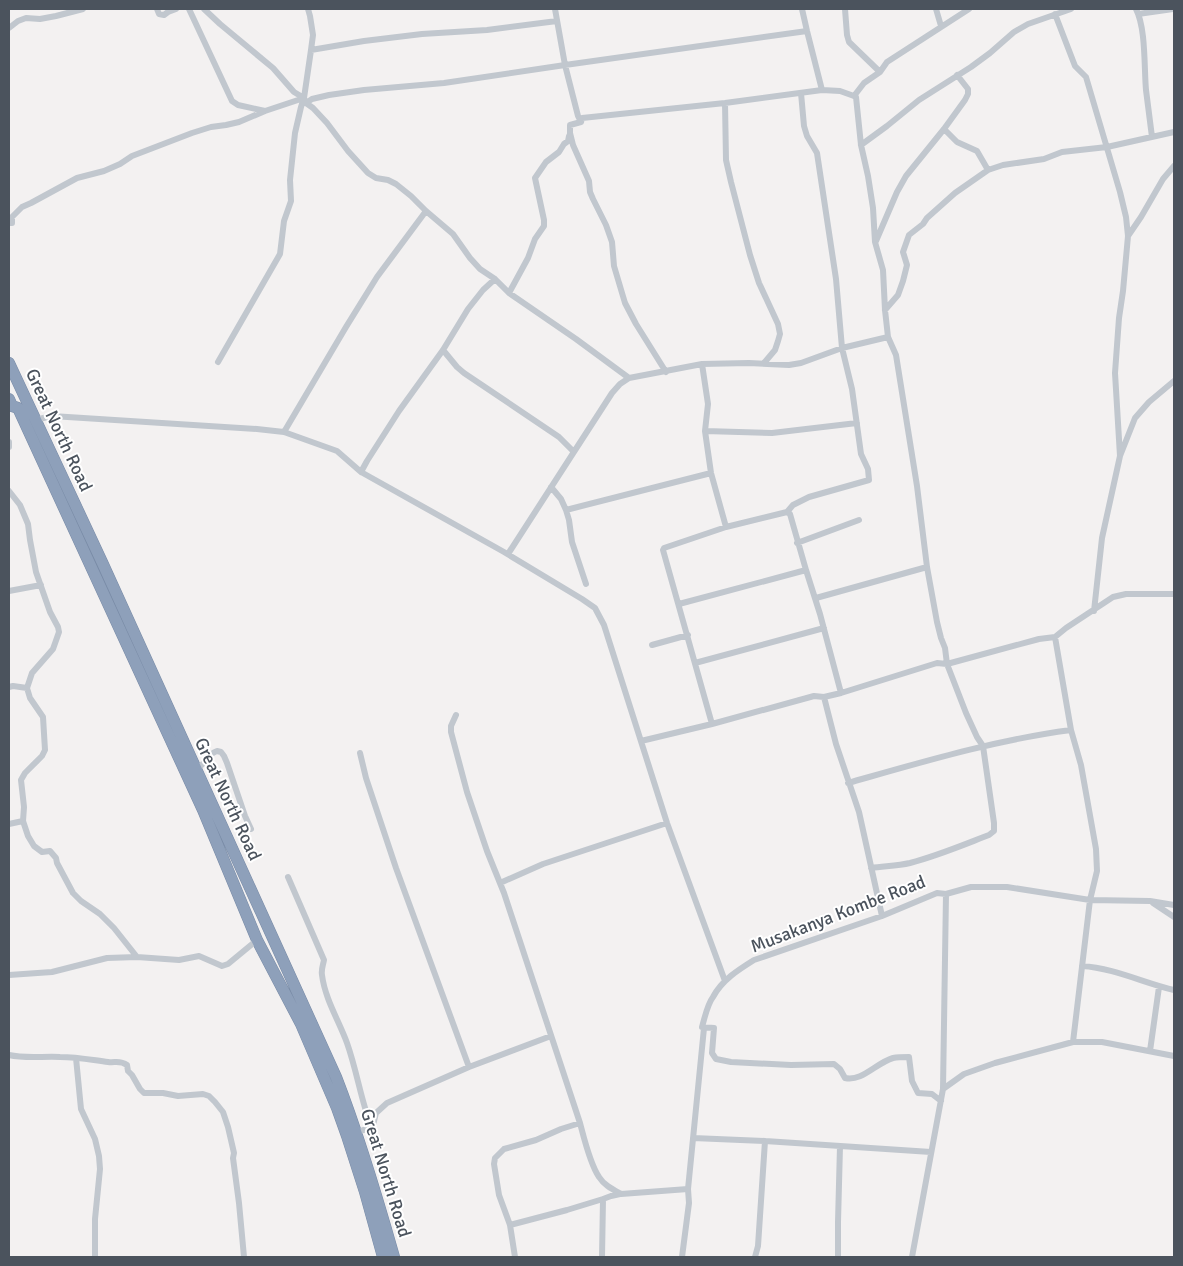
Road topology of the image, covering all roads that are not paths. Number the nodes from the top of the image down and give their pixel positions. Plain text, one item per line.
1 (83, 9) edge
2 (157, 9) edge
3 (176, 9) edge
4 (189, 9) edge
5 (204, 9) edge
6 (308, 9) edge
7 (555, 9) edge
8 (802, 9) edge
9 (845, 9) edge
10 (936, 9) edge
11 (969, 9) edge
12 (1071, 9) edge
13 (1173, 9) edge
14 (1137, 11) edge
15 (1055, 14) junction
16 (557, 21) junction
17 (941, 26) junction
18 (9, 28) edge
19 (807, 32) junction
20 (311, 50) junction
21 (565, 65) junction
22 (880, 72) junction
23 (957, 75) junction
24 (822, 90) junction
25 (801, 93) junction
26 (854, 96) junction
27 (305, 100) junction
28 (725, 103) junction
29 (265, 110) junction
30 (581, 122) junction
31 (570, 125) junction
32 (944, 129) junction
33 (1174, 132) edge
34 (1152, 137) junction
35 (861, 145) junction
36 (1107, 147) junction
37 (1174, 166) edge
38 (988, 170) junction
39 (426, 211) junction
40 (9, 223) edge
41 (1128, 236) junction
42 (875, 242) junction
43 (495, 279) junction
44 (509, 293) junction
45 (885, 310) junction
46 (888, 337) junction
47 (842, 348) junction
48 (443, 350) junction
49 (218, 362) dead end
50 (9, 363) edge
51 (702, 364) junction
52 (764, 364) junction
53 (666, 372) junction
54 (629, 378) junction
55 (1174, 381) edge
56 (10, 405) edge
57 (29, 421) junction
58 (857, 423) junction
59 (705, 431) junction
60 (284, 432) junction
61 (9, 442) edge
62 (9, 447) edge
63 (574, 452) junction
64 (1120, 456) junction
65 (361, 472) junction
66 (711, 474) junction
67 (551, 486) junction
68 (9, 491) edge
69 (566, 510) junction
70 (788, 512) junction
71 (859, 520) dead end
72 (726, 527) junction
73 (798, 543) junction
74 (508, 554) junction
75 (927, 567) junction
76 (806, 570) junction
77 (586, 584) dead end
78 (41, 585) junction
79 (9, 591) edge
80 (1174, 594) edge
81 (816, 598) junction
82 (679, 604) junction
83 (1094, 611) junction
84 (824, 628) junction
85 (688, 635) junction
86 (1055, 637) junction
87 (652, 645) dead end
88 (695, 663) junction
89 (947, 664) junction
90 (9, 687) edge
91 (27, 688) junction
92 (841, 693) junction
93 (824, 697) junction
94 (456, 715) dead end
95 (712, 724) junction
96 (1071, 730) junction
97 (641, 741) junction
98 (983, 746) junction
99 (360, 753) dead end
100 (195, 769) junction
101 (848, 783) junction
102 (22, 822) junction
103 (667, 823) junction
104 (9, 824) edge
105 (251, 829) dead end
106 (871, 868) junction
107 (288, 877) dead end
108 (500, 883) junction
109 (946, 894) junction
110 (1090, 900) junction
111 (1150, 901) junction
112 (1174, 905) edge
113 (882, 916) junction
114 (1174, 917) edge
115 (257, 940) junction
116 (137, 957) junction
117 (1082, 966) junction
118 (9, 975) edge
119 (725, 981) junction
120 (1160, 986) junction
121 (1174, 990) edge
122 (702, 1027) junction
123 (551, 1036) junction
124 (1073, 1042) junction
125 (1150, 1051) junction
126 (9, 1055) edge
127 (1174, 1056) edge
128 (76, 1058) junction
129 (469, 1067) junction
130 (943, 1089) junction
131 (941, 1101) junction
132 (580, 1123) junction
133 (372, 1129) junction
134 (356, 1134) junction
135 (693, 1138) junction
136 (765, 1141) junction
137 (840, 1146) junction
138 (931, 1152) junction
139 (688, 1189) junction
140 (621, 1194) junction
141 (603, 1199) junction
142 (510, 1225) junction
143 (95, 1257) edge
144 (244, 1257) edge
145 (383, 1257) edge
146 (394, 1257) edge
147 (515, 1257) edge
148 (602, 1257) edge
149 (682, 1257) edge
150 (755, 1257) edge
151 (838, 1257) edge
152 (912, 1257) edge

1 - 18 street
2 - 3 street
4 - 29 street
5 - 27 street
6 - 20 street
7 - 16 street
8 - 19 street
9 - 22 street
10 - 17 street
11 - 17 street
12 - 15 street
13 - 14 street
14 - 34 street
15 - 23 street
15 - 36 street
16 - 20 street
16 - 21 street
17 - 22 street
19 - 21 street
19 - 24 street
20 - 27 street
21 - 27 street
21 - 30 street
22 - 26 street
23 - 32 street
23 - 35 street
24 - 25 street
24 - 26 street
25 - 28 street
25 - 47 street
26 - 35 street
27 - 29 street
27 - 39 street
27 - 49 street
28 - 30 street
28 - 52 street
29 - 40 street
30 - 31 street
31 - 44 street
31 - 53 street
32 - 38 street
32 - 42 street
33 - 34 street
34 - 36 street
35 - 42 street
36 - 38 street
36 - 41 street
37 - 41 street
38 - 45 street
39 - 43 street
39 - 60 street
41 - 64 street
42 - 45 street
43 - 44 street
43 - 48 street
44 - 54 street
45 - 46 street
46 - 47 street
46 - 75 street
47 - 52 street
47 - 58 street
48 - 63 street
48 - 65 street
50 - 57 highway, Great North Road
51 - 52 street
51 - 53 street
51 - 59 street
53 - 54 street
54 - 63 street
55 - 64 street
56 - 57 highway, Great North Road
57 - 60 street
57 - 100 highway, Great North Road
57 - 115 highway, Great North Road
58 - 59 street
58 - 70 street
59 - 66 street
60 - 65 street
61 - 62 street
63 - 67 street
64 - 83 street
65 - 74 street
66 - 69 street
66 - 72 street
67 - 69 street
67 - 74 street
68 - 78 street
69 - 77 street
70 - 72 street
70 - 73 street
71 - 73 street
72 - 82 street
73 - 76 street
74 - 97 street
75 - 81 street
75 - 89 street
76 - 81 street
76 - 82 street
78 - 79 street
78 - 91 street
80 - 83 street
81 - 84 street
82 - 85 street
83 - 86 street
84 - 88 street
84 - 92 street
85 - 87 street
85 - 88 street
86 - 89 street
86 - 96 street
88 - 95 street
89 - 92 street
89 - 98 street
90 - 91 street
91 - 102 street
92 - 93 street
93 - 95 street
93 - 101 street
94 - 108 street
95 - 97 street
96 - 98 street
96 - 110 street
97 - 103 street
98 - 101 street
98 - 106 street
99 - 129 street
100 - 105 street
100 - 134 highway, Great North Road
101 - 106 street
102 - 104 street
102 - 116 street
103 - 108 street
103 - 119 street
106 - 113 street
107 - 133 street
108 - 123 street
109 - 110 street, Musakanya Kombe Road
109 - 113 street, Musakanya Kombe Road
109 - 130 street
110 - 111 street, Musakanya Kombe Road
110 - 117 street
111 - 112 street, Musakanya Kombe Road
111 - 114 street
113 - 119 street, Musakanya Kombe Road
115 - 116 street
115 - 145 highway, Great North Road
116 - 118 street
117 - 120 street
117 - 124 street
119 - 122 street, Musakanya Kombe Road
120 - 121 street
120 - 125 street
122 - 131 street
122 - 135 street, Musakanya Kombe Road
123 - 129 street
123 - 132 street
124 - 125 street
124 - 130 street
125 - 127 street
126 - 128 street
128 - 143 street
128 - 144 street
129 - 133 street
130 - 131 street
131 - 138 street
132 - 140 street
132 - 142 street
133 - 134 street
134 - 146 highway, Great North Road
135 - 136 street
135 - 139 street, Musakanya Kombe Road
136 - 137 street
136 - 150 street
137 - 138 street
137 - 151 street
138 - 152 street
139 - 140 street
139 - 149 street, Musakanya Kombe Road
140 - 141 street
141 - 142 street
141 - 148 street
142 - 147 street

